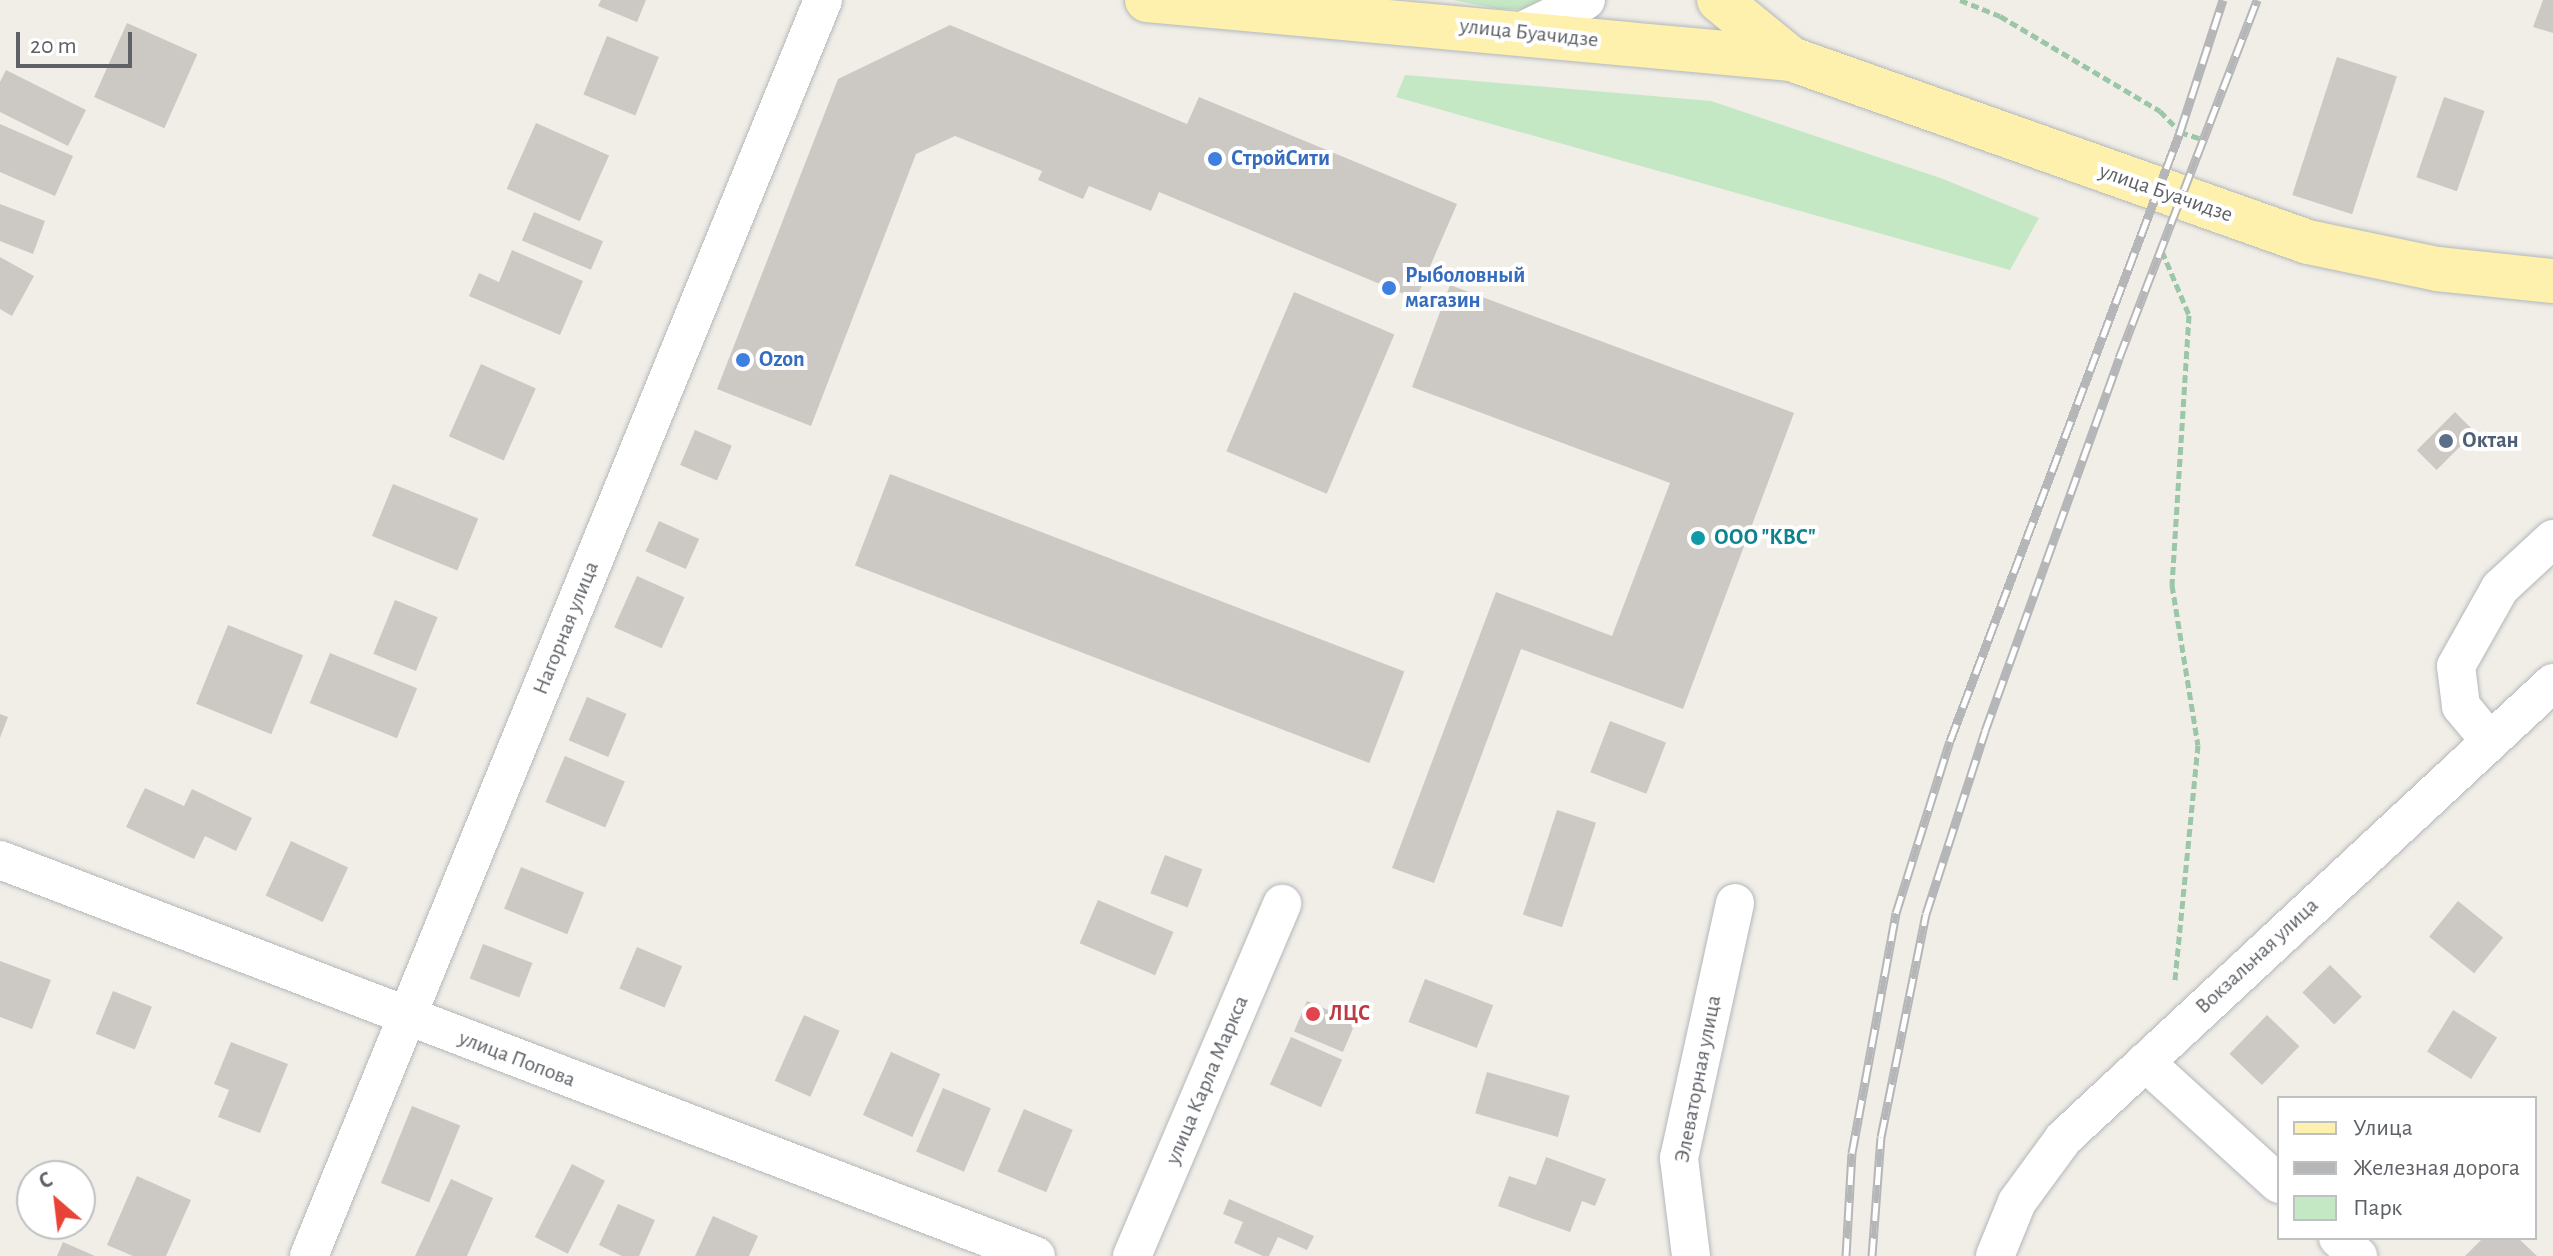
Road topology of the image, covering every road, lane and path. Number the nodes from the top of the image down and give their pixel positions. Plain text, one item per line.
1 (823, 0) edge
2 (1147, 0) edge
3 (1586, 0) edge
4 (1719, 0) edge
5 (1960, 0) edge
6 (1377, 8) edge
7 (1522, 31) junction
8 (1791, 59) junction
9 (2204, 140) dead end
10 (2162, 251) dead end
11 (2553, 281) edge
12 (2553, 539) edge
13 (2553, 683) edge
14 (2489, 740) junction
15 (0, 860) edge
16 (1735, 903) dead end
17 (1282, 904) dead end
18 (406, 1017) junction
19 (2157, 1049) junction
20 (2277, 1182) edge
21 (2340, 1240) edge
22 (309, 1256) edge
23 (1036, 1256) edge
24 (1132, 1256) edge
25 (1691, 1256) edge
26 (1995, 1256) edge
27 (2358, 1256) edge

1 - 18 street, Нагорная улица
2 - 6 main road, улица Буачидзе
3 - 7 street
4 - 8 main road, улица Буачидзе
5 - 9 path
6 - 7 main road, улица Буачидзе
7 - 8 main road, улица Буачидзе
8 - 11 main road, улица Буачидзе
10 - 19 path
12 - 14 street
13 - 14 street, Вокзальная улица
14 - 19 street, Вокзальная улица
15 - 18 street, улица Попова
16 - 25 street, Элеваторная улица
17 - 24 street, улица Карла Маркса
18 - 22 street, Нагорная улица
18 - 23 street, улица Попова
19 - 20 street
19 - 26 street, Вокзальная улица
21 - 27 street

